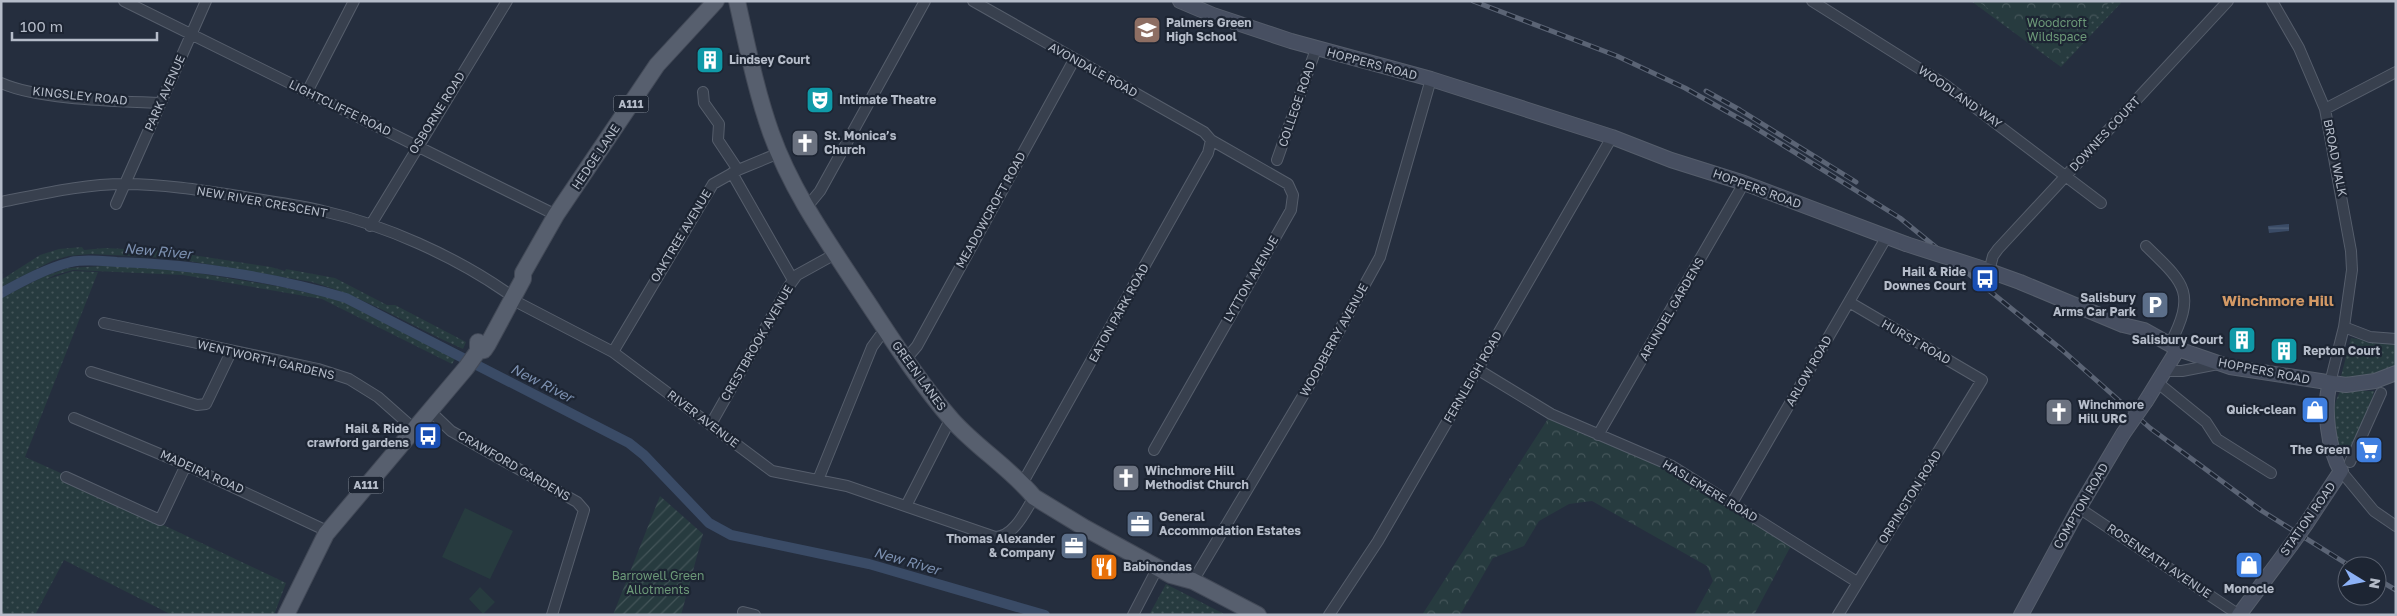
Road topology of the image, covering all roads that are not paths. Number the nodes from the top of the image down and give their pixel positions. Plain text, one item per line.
1 (124, 1) edge
2 (206, 1) edge
3 (354, 1) edge
4 (507, 1) edge
5 (716, 1) edge
6 (737, 1) edge
7 (925, 1) edge
8 (973, 1) edge
9 (1180, 1) edge
10 (1812, 1) edge
11 (2228, 1) edge
12 (2272, 1) edge
13 (191, 34) junction
14 (1316, 49) junction
15 (1074, 60) junction
16 (2396, 72) edge
17 (1431, 80) junction
18 (1, 83) edge
19 (307, 92) junction
20 (703, 92) dead end
21 (160, 103) junction
22 (2325, 109) junction
23 (1612, 137) junction
24 (1211, 140) junction
25 (418, 145) junction
26 (779, 152) junction
27 (1277, 160) dead end
28 (735, 172) junction
29 (2066, 175) junction
30 (1744, 182) junction
31 (124, 184) junction
32 (1, 202) edge
33 (2101, 203) dead end
34 (116, 204) dead end
35 (806, 208) junction
36 (556, 215) junction
37 (370, 226) junction
38 (1886, 238) junction
39 (2146, 246) dead end
40 (835, 254) junction
41 (1987, 270) junction
42 (793, 280) junction
43 (509, 296) junction
44 (1849, 302) junction
45 (104, 322) dead end
46 (2344, 327) junction
47 (886, 331) junction
48 (2396, 339) edge
49 (2174, 347) junction
50 (231, 352) junction
51 (612, 352) junction
52 (906, 359) junction
53 (2219, 363) junction
54 (1477, 369) junction
55 (91, 372) dead end
56 (2396, 373) edge
57 (2162, 377) junction
58 (1982, 380) joint
59 (2330, 383) junction
60 (2381, 393) dead end
61 (429, 410) junction
62 (74, 418) dead end
63 (951, 418) junction
64 (711, 424) junction
65 (413, 428) junction
66 (1598, 435) junction
67 (1154, 450) dead end
68 (186, 465) junction
69 (2346, 466) junction
70 (2270, 473) dead end
71 (66, 477) dead end
72 (818, 480) junction
73 (1022, 484) junction
74 (1034, 497) junction
75 (1732, 503) junction
76 (906, 506) junction
77 (2078, 508) junction
78 (2396, 526) edge
79 (328, 531) junction
80 (1158, 567) junction
81 (1193, 581) junction
82 (1857, 582) junction
83 (743, 612) dead end
84 (1133, 613) edge
85 (286, 615) edge
86 (552, 615) edge
87 (755, 615) edge
88 (1258, 615) edge
89 (1329, 615) edge
90 (1838, 615) edge
91 (2020, 615) edge
92 (2239, 615) edge

1 - 13 street, LIGHTCLIFFE ROAD
2 - 13 street, PARK AVENUE
3 - 19 street
4 - 25 street, OSBORNE ROAD
5 - 36 main road, HEDGE LANE / A111
6 - 26 main road, GREEN LANES
7 - 35 street
8 - 15 street, AVONDALE ROAD
9 - 14 street, HOPPERS ROAD
10 - 29 street, WOODLAND WAY
11 - 29 street, DOWNES COURT
12 - 22 street, BROAD WALK
13 - 19 street, LIGHTCLIFFE ROAD
13 - 21 street, PARK AVENUE
14 - 17 street, HOPPERS ROAD
14 - 27 street, COLLEGE ROAD
15 - 24 street, AVONDALE ROAD
15 - 52 street, MEADOWCROFT ROAD
16 - 22 street
17 - 23 street, HOPPERS ROAD
17 - 81 street, WOODBERRY AVENUE
18 - 21 street, KINGSLEY ROAD
19 - 25 street, LIGHTCLIFFE ROAD
20 - 28 street
21 - 31 street, PARK AVENUE
22 - 46 street, BROAD WALK
23 - 30 street, HOPPERS ROAD
23 - 54 street, FERNLEIGH ROAD
24 - 67 street, LYTTON AVENUE
24 - 73 street, EATON PARK ROAD
25 - 36 street, LIGHTCLIFFE ROAD
25 - 37 street, OSBORNE ROAD
26 - 28 street, OAKTREE AVENUE
26 - 35 main road, GREEN LANES
28 - 42 street
28 - 51 street, OAKTREE AVENUE
29 - 33 street, WOODLAND WAY
29 - 41 street, DOWNES COURT
30 - 38 street, HOPPERS ROAD
30 - 66 street, ARUNDEL GARDENS
31 - 32 street, NEW RIVER CRESCENT
31 - 34 street, PARK AVENUE
31 - 37 street, NEW RIVER CRESCENT
35 - 40 main road, GREEN LANES
36 - 43 main road, HEDGE LANE / A111
37 - 43 street, NEW RIVER CRESCENT
38 - 41 street, HOPPERS ROAD, bridge
38 - 44 street, ARLOW ROAD
39 - 49 street
40 - 42 street, CRESTBROOK AVENUE
40 - 47 main road, GREEN LANES
41 - 49 street, HOPPERS ROAD
42 - 64 street, CRESTBROOK AVENUE
43 - 51 street, RIVER AVENUE
43 - 61 main road, HEDGE LANE / A111
44 - 58 street, HURST ROAD
44 - 75 street, ARLOW ROAD
45 - 50 street, WENTWORTH GARDENS
46 - 48 street
46 - 59 street, BROAD WALK
47 - 52 main road, GREEN LANES
47 - 72 street
49 - 53 street, HOPPERS ROAD
49 - 57 street, COMPTON ROAD
50 - 55 street
50 - 65 street, WENTWORTH GARDENS
51 - 64 street, RIVER AVENUE
52 - 63 main road, GREEN LANES
53 - 57 street
53 - 59 street, HOPPERS ROAD
54 - 66 street, HASLEMERE ROAD
54 - 89 street, FERNLEIGH ROAD
56 - 59 street
57 - 70 street
57 - 77 street, COMPTON ROAD, bridge
58 - 82 street, ORPINGTON ROAD
59 - 69 street, STATION ROAD
60 - 69 street
61 - 65 main road, HEDGE LANE / A111
61 - 86 street, CRAWFORD GARDENS
62 - 68 street, MADEIRA ROAD
63 - 73 main road, GREEN LANES
63 - 76 street
64 - 72 street, RIVER AVENUE
65 - 79 main road, HEDGE LANE / A111
66 - 75 street, HASLEMERE ROAD
68 - 71 street
68 - 79 street, MADEIRA ROAD
69 - 78 street
69 - 92 street, STATION ROAD, bridge
72 - 76 street, RIVER AVENUE
73 - 74 main road, GREEN LANES
74 - 76 street, RIVER AVENUE
74 - 80 main road, GREEN LANES
75 - 82 street, HASLEMERE ROAD
77 - 91 street, COMPTON ROAD
77 - 92 street, ROSENEATH AVENUE
79 - 85 main road, HEDGE LANE / A111
80 - 81 main road, GREEN LANES
80 - 84 street
81 - 88 main road, GREEN LANES
82 - 90 street, ORPINGTON ROAD
83 - 87 street

